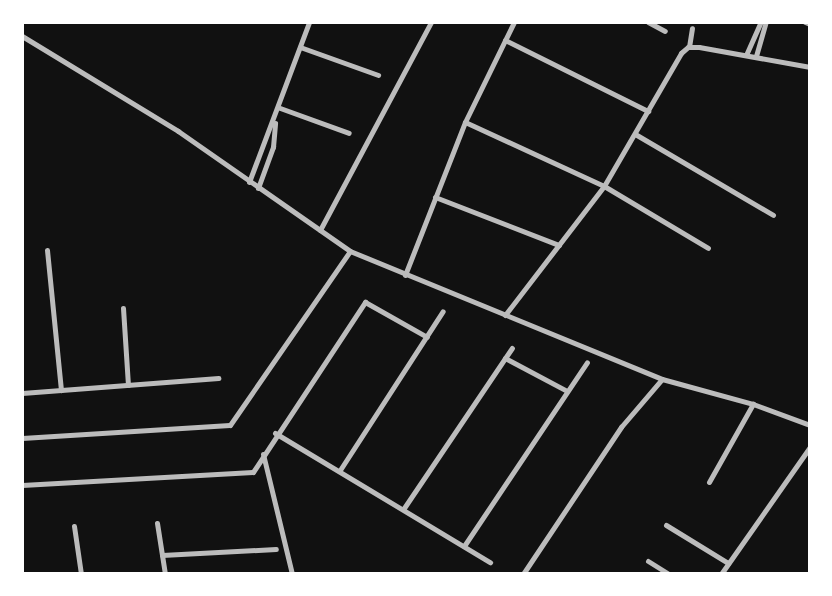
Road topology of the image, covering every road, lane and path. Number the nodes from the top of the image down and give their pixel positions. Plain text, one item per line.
1 (309, 22) edge
2 (431, 22) edge
3 (514, 22) edge
4 (648, 22) edge
5 (762, 22) edge
6 (766, 22) edge
7 (805, 22) edge
8 (810, 24) edge
9 (692, 28) dead end
10 (665, 31) dead end
11 (22, 36) edge
12 (505, 40) junction
13 (300, 47) junction
14 (689, 47) junction
15 (746, 55) junction
16 (756, 56) junction
17 (810, 67) edge
18 (378, 75) dead end
19 (280, 108) junction
20 (648, 110) junction
21 (275, 120) junction
22 (465, 122) junction
23 (349, 133) dead end
24 (635, 134) junction
25 (249, 182) junction
26 (604, 186) junction
27 (258, 188) junction
28 (435, 198) junction
29 (773, 215) dead end
30 (320, 230) junction
31 (559, 245) junction
32 (708, 248) dead end
33 (47, 250) dead end
34 (350, 251) junction
35 (405, 274) junction
36 (123, 308) dead end
37 (443, 311) dead end
38 (505, 315) junction
39 (427, 337) junction
40 (512, 348) dead end
41 (505, 358) junction
42 (587, 362) dead end
43 (218, 378) dead end
44 (662, 379) junction
45 (128, 385) junction
46 (61, 390) junction
47 (567, 392) junction
48 (22, 393) edge
49 (753, 404) junction
50 (810, 425) edge
51 (275, 433) junction
52 (22, 438) edge
53 (810, 447) edge
54 (263, 454) junction
55 (340, 470) junction
56 (709, 482) dead end
57 (22, 484) edge
58 (404, 508) junction
59 (157, 523) dead end
60 (666, 525) dead end
61 (74, 526) dead end
62 (464, 546) junction
63 (276, 549) dead end
64 (162, 555) junction
65 (648, 561) dead end
66 (490, 562) dead end
67 (728, 563) junction
68 (81, 574) edge
69 (164, 574) edge
70 (292, 574) edge
71 (522, 574) edge
72 (669, 574) edge
73 (721, 574) edge

1 - 13 street
2 - 30 street
3 - 12 street
4 - 10 street
5 - 15 street
6 - 16 street
7 - 8 street
9 - 14 street
11 - 25 street
12 - 20 street
12 - 22 street
13 - 18 street
13 - 19 street
14 - 15 street
14 - 20 street
15 - 16 street
16 - 17 street
19 - 21 street
19 - 23 street
20 - 24 street
21 - 25 street
21 - 27 street
22 - 26 street
22 - 28 street
24 - 26 street
24 - 29 street
25 - 27 street
26 - 31 street
26 - 32 street
27 - 30 street
28 - 31 street
28 - 35 street
30 - 34 street
31 - 38 street
33 - 46 street
34 - 35 street
34 - 52 street
35 - 38 street
36 - 45 street
37 - 39 street
38 - 44 street
39 - 51 street
39 - 55 street
40 - 41 street
41 - 47 street
41 - 58 street
42 - 47 street
43 - 45 street
44 - 49 street
44 - 71 street
45 - 46 street
46 - 48 street
47 - 62 street
49 - 50 street
49 - 56 street
51 - 54 street
51 - 55 street
53 - 67 street
54 - 57 street
54 - 70 street
55 - 58 street
58 - 62 street
59 - 64 street
60 - 67 street
61 - 68 street
62 - 66 street
63 - 64 street
64 - 69 street
65 - 72 street
67 - 73 street

